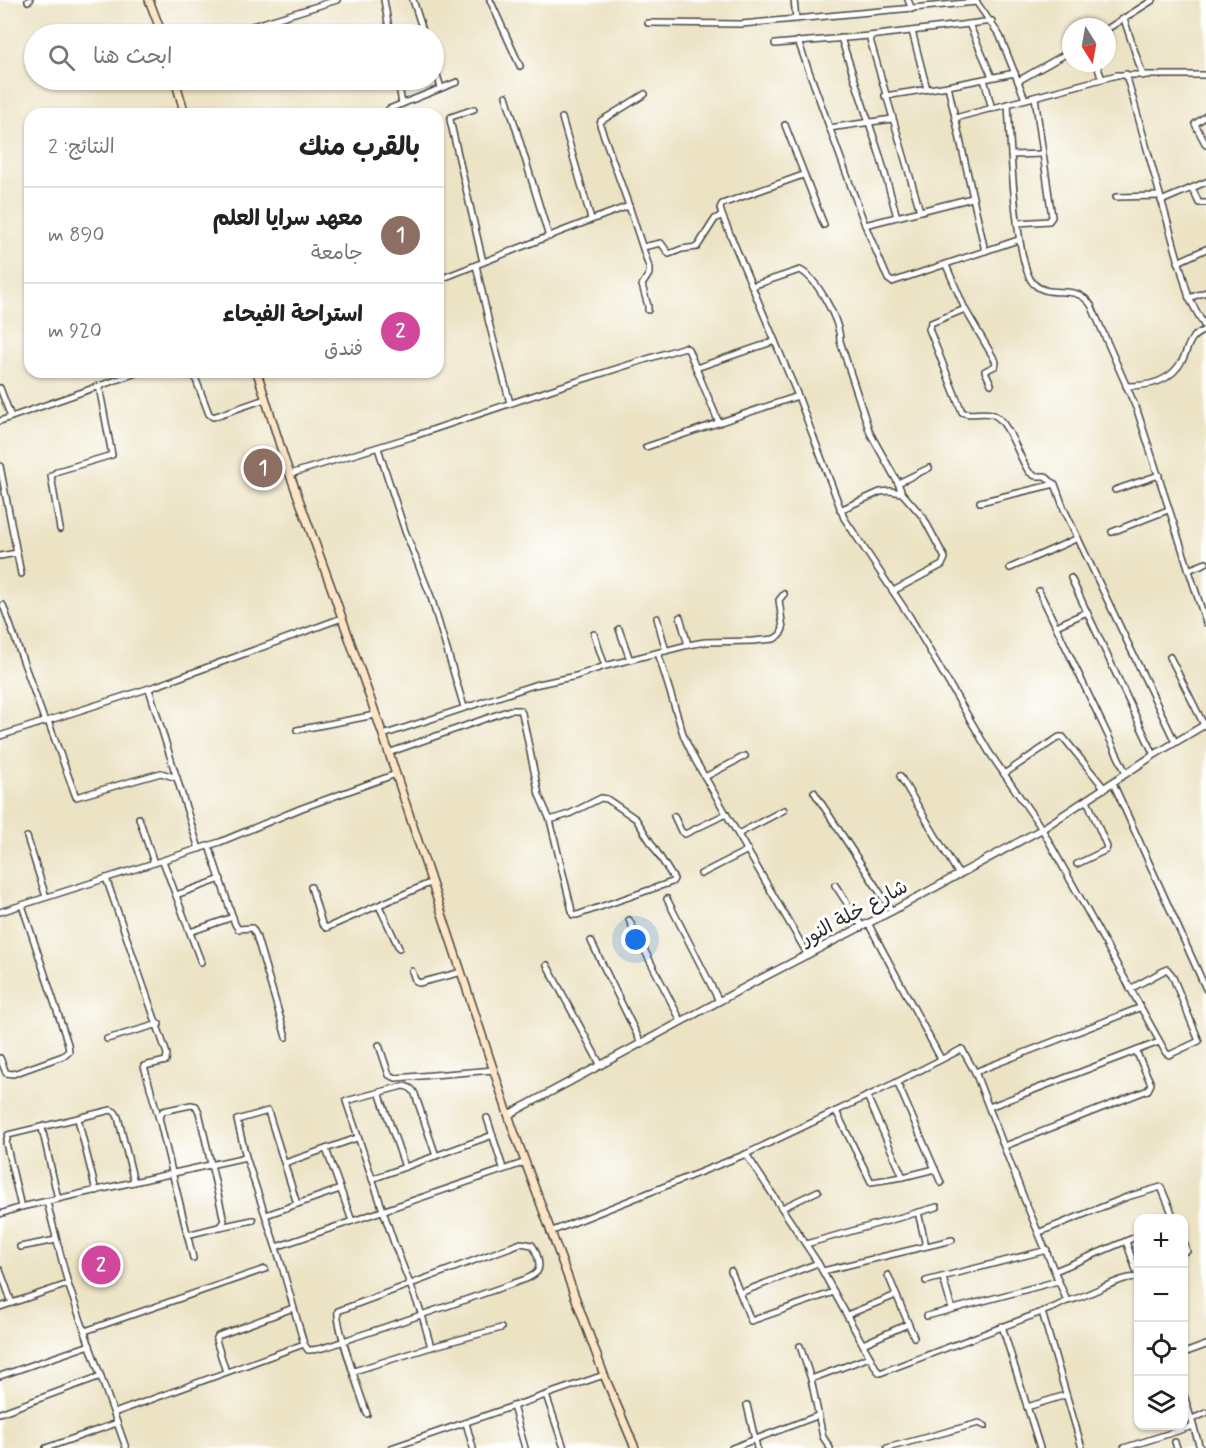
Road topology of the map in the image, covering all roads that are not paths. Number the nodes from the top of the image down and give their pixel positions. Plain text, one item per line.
1 (149, 0) edge
2 (337, 0) edge
3 (384, 0) edge
4 (413, 0) edge
5 (490, 0) edge
6 (794, 0) edge
7 (908, 0) edge
8 (1153, 0) edge
9 (976, 1) edge
10 (933, 3) edge
11 (912, 9) junction
12 (796, 18) junction
13 (1124, 19) junction
14 (992, 21) junction
15 (648, 23) dead end
16 (158, 24) edge
17 (259, 24) edge
18 (388, 24) edge
19 (421, 24) edge
20 (969, 24) junction
21 (1116, 24) edge
22 (912, 31) junction
23 (869, 36) junction
24 (841, 38) junction
25 (798, 41) junction
26 (775, 44) dead end
27 (1062, 56) edge
28 (520, 66) dead end
29 (1099, 72) edge
30 (1015, 73) junction
31 (1126, 74) junction
32 (1206, 75) edge
33 (1143, 76) junction
34 (992, 77) junction
35 (984, 79) junction
36 (1102, 79) junction
37 (1018, 81) junction
38 (457, 82) dead end
39 (948, 86) junction
40 (444, 87) edge
41 (927, 89) junction
42 (179, 90) edge
43 (400, 90) edge
44 (436, 90) edge
45 (645, 94) dead end
46 (506, 96) dead end
47 (885, 96) junction
48 (1035, 97) junction
49 (1024, 99) junction
50 (402, 104) junction
51 (1008, 104) junction
52 (183, 108) edge
53 (392, 108) edge
54 (474, 109) dead end
55 (993, 109) junction
56 (1206, 116) edge
57 (562, 118) dead end
58 (955, 118) junction
59 (892, 119) junction
60 (868, 124) junction
61 (785, 125) dead end
62 (829, 128) junction
63 (1206, 146) edge
64 (1043, 154) junction
65 (1011, 155) junction
66 (803, 175) junction
67 (1206, 182) edge
68 (1192, 188) junction
69 (1116, 197) dead end
70 (972, 198) junction
71 (1160, 199) junction
72 (1206, 203) edge
73 (629, 206) junction
74 (920, 211) junction
75 (722, 215) junction
76 (897, 217) junction
77 (591, 219) junction
78 (1017, 224) junction
79 (824, 225) dead end
80 (865, 225) junction
81 (549, 237) junction
82 (1018, 240) junction
83 (643, 247) junction
84 (1206, 249) edge
85 (985, 251) junction
86 (1178, 261) junction
87 (483, 262) junction
88 (476, 265) junction
89 (946, 266) junction
90 (444, 278) edge
91 (752, 286) junction
92 (1206, 292) edge
93 (1189, 298) junction
94 (965, 309) junction
95 (648, 310) dead end
96 (775, 341) junction
97 (696, 368) junction
98 (122, 378) edge
99 (195, 378) edge
100 (259, 378) edge
101 (991, 384) dead end
102 (99, 386) junction
103 (1126, 386) junction
104 (0, 388) edge
105 (798, 396) junction
106 (265, 399) junction
107 (510, 403) junction
108 (11, 417) junction
109 (0, 421) edge
110 (719, 423) junction
111 (646, 447) dead end
112 (378, 448) junction
113 (0, 466) edge
114 (929, 468) dead end
115 (290, 474) junction
116 (1159, 475) junction
117 (898, 483) junction
118 (1054, 484) junction
119 (1115, 490) dead end
120 (902, 493) junction
121 (980, 502) dead end
122 (840, 510) junction
123 (1168, 510) junction
124 (60, 529) dead end
125 (1112, 532) dead end
126 (1078, 538) junction
127 (17, 553) junction
128 (0, 556) edge
129 (1206, 563) edge
130 (1010, 568) dead end
131 (1188, 570) junction
132 (21, 574) dead end
133 (1071, 578) dead end
134 (893, 591) junction
135 (1039, 591) dead end
136 (784, 594) dead end
137 (3, 610) edge
138 (1087, 612) junction
139 (680, 617) dead end
140 (342, 618) junction
141 (657, 618) dead end
142 (1206, 623) edge
143 (1056, 626) junction
144 (619, 629) dead end
145 (594, 634) dead end
146 (687, 645) junction
147 (666, 651) junction
148 (658, 653) junction
149 (1170, 657) dead end
150 (630, 660) junction
151 (605, 666) junction
152 (149, 689) junction
153 (464, 707) junction
154 (375, 715) junction
155 (46, 721) junction
156 (1205, 724) edge
157 (297, 730) dead end
158 (383, 735) junction
159 (0, 736) edge
160 (1174, 742) junction
161 (388, 753) junction
162 (1154, 755) junction
163 (745, 756) dead end
164 (1126, 773) junction
165 (396, 774) junction
166 (1004, 774) junction
167 (900, 776) dead end
168 (705, 777) junction
169 (177, 778) junction
170 (1113, 783) junction
171 (1105, 789) junction
172 (814, 792) dead end
173 (1087, 800) junction
174 (784, 810) dead end
175 (726, 814) junction
176 (674, 816) dead end
177 (139, 818) dead end
178 (550, 820) junction
179 (1042, 829) junction
180 (738, 834) junction
181 (27, 837) dead end
182 (209, 846) junction
183 (199, 849) junction
184 (748, 849) junction
185 (163, 861) junction
186 (154, 863) junction
187 (1077, 864) dead end
188 (701, 874) dead end
189 (959, 875) junction
190 (106, 878) junction
191 (221, 879) junction
192 (432, 882) junction
193 (835, 885) dead end
194 (310, 887) dead end
195 (176, 895) junction
196 (46, 897) junction
197 (667, 899) dead end
198 (22, 905) junction
199 (379, 906) junction
200 (892, 911) junction
201 (0, 912) edge
202 (233, 917) junction
203 (629, 920) dead end
204 (865, 925) junction
205 (190, 932) junction
206 (591, 941) dead end
207 (399, 948) dead end
208 (808, 955) junction
209 (201, 962) dead end
210 (547, 964) dead end
211 (412, 971) dead end
212 (462, 972) junction
213 (1130, 989) junction
214 (1206, 990) edge
215 (719, 1001) junction
216 (1139, 1008) junction
217 (681, 1021) junction
218 (159, 1024) junction
219 (286, 1037) dead end
220 (107, 1039) dead end
221 (1159, 1042) junction
222 (641, 1043) junction
223 (379, 1045) dead end
224 (1137, 1051) junction
225 (0, 1058) edge
226 (941, 1059) junction
227 (600, 1064) junction
228 (494, 1070) junction
229 (975, 1072) junction
230 (897, 1082) junction
231 (379, 1092) junction
232 (867, 1096) junction
233 (989, 1107) junction
234 (836, 1111) junction
235 (508, 1114) junction
236 (487, 1118) dead end
237 (78, 1119) junction
238 (160, 1122) junction
239 (42, 1128) junction
240 (12, 1134) junction
241 (0, 1136) edge
242 (493, 1136) junction
243 (357, 1138) junction
244 (1005, 1146) junction
245 (326, 1149) junction
246 (746, 1154) junction
247 (436, 1156) junction
248 (246, 1157) junction
249 (526, 1162) junction
250 (285, 1163) junction
251 (212, 1164) junction
252 (405, 1167) junction
253 (503, 1168) junction
254 (935, 1169) junction
255 (172, 1173) junction
256 (903, 1178) junction
257 (372, 1179) junction
258 (134, 1182) junction
259 (941, 1183) dead end
260 (340, 1189) junction
261 (96, 1191) junction
262 (818, 1191) dead end
263 (58, 1199) junction
264 (47, 1202) junction
265 (297, 1204) junction
266 (21, 1207) junction
267 (937, 1207) dead end
268 (782, 1208) junction
269 (383, 1210) junction
270 (918, 1212) junction
271 (0, 1214) edge
272 (1172, 1214) edge
273 (266, 1215) junction
274 (253, 1220) dead end
275 (352, 1221) junction
276 (219, 1227) junction
277 (550, 1232) junction
278 (1040, 1232) junction
279 (187, 1235) junction
280 (1134, 1238) edge
281 (56, 1240) junction
282 (952, 1240) dead end
283 (1126, 1241) junction
284 (806, 1244) junction
285 (926, 1246) junction
286 (20, 1247) dead end
287 (276, 1247) junction
288 (1047, 1250) junction
289 (193, 1258) dead end
290 (818, 1263) junction
291 (1135, 1268) edge
292 (265, 1269) dead end
293 (0, 1270) edge
294 (731, 1271) dead end
295 (823, 1271) junction
296 (1055, 1271) junction
297 (888, 1275) dead end
298 (1134, 1277) edge
299 (943, 1278) junction
300 (926, 1281) dead end
301 (1058, 1281) junction
302 (410, 1283) junction
303 (68, 1284) junction
304 (834, 1292) junction
305 (740, 1293) junction
306 (896, 1295) junction
307 (1067, 1301) junction
308 (12, 1303) junction
309 (0, 1307) edge
310 (293, 1308) junction
311 (952, 1309) junction
312 (1042, 1312) junction
313 (422, 1315) junction
314 (847, 1315) junction
315 (927, 1316) dead end
316 (908, 1324) junction
317 (1002, 1326) junction
318 (501, 1328) dead end
319 (85, 1331) junction
320 (914, 1337) dead end
321 (344, 1340) junction
322 (90, 1344) junction
323 (304, 1344) junction
324 (862, 1344) junction
325 (1206, 1345) edge
326 (800, 1346) dead end
327 (430, 1347) junction
328 (1188, 1352) edge
329 (870, 1358) junction
330 (354, 1371) junction
331 (226, 1372) junction
332 (604, 1375) junction
333 (101, 1376) junction
334 (0, 1377) edge
335 (810, 1378) junction
336 (546, 1395) junction
337 (1066, 1395) junction
338 (747, 1405) dead end
339 (513, 1406) junction
340 (1028, 1407) junction
341 (1188, 1407) edge
342 (0, 1413) edge
343 (114, 1413) junction
344 (1206, 1413) edge
345 (367, 1414) dead end
346 (817, 1416) junction
347 (1193, 1422) junction
348 (117, 1423) junction
349 (466, 1423) junction
350 (985, 1426) dead end
351 (69, 1440) junction
352 (754, 1440) junction
353 (46, 1448) edge
354 (72, 1448) edge
355 (126, 1448) edge
356 (391, 1448) edge
357 (473, 1448) edge
358 (525, 1448) edge
359 (564, 1448) edge
360 (635, 1448) edge
361 (732, 1448) edge
362 (757, 1448) edge
363 (830, 1448) edge
364 (887, 1448) edge
365 (1040, 1448) edge
366 (1082, 1448) edge
367 (1124, 1448) edge
368 (1200, 1448) edge

1 - 16 main road
2 - 17 street
3 - 18 street
4 - 19 street
5 - 28 street
6 - 12 street
7 - 11 street
8 - 13 street
9 - 10 street
9 - 14 street
10 - 11 street
11 - 12 street
12 - 15 street
13 - 21 street
13 - 33 street
14 - 20 street
14 - 30 street
20 - 22 street
20 - 34 street
22 - 23 street
22 - 41 street
23 - 24 street
23 - 47 street
24 - 25 street
24 - 60 street
25 - 26 street
25 - 62 street
27 - 37 street
29 - 36 street
30 - 34 street
30 - 37 street
31 - 33 street
31 - 36 street
31 - 71 street
32 - 33 street
34 - 35 street
35 - 39 street
35 - 55 street
36 - 48 street
37 - 49 street
38 - 40 street
39 - 41 street
39 - 58 street
41 - 47 street
42 - 52 main road
43 - 50 street
44 - 50 street
45 - 73 street
46 - 81 street
47 - 59 street
48 - 49 street
48 - 64 street
49 - 51 street
50 - 53 street
51 - 55 street
51 - 65 street
54 - 87 street
55 - 58 street
56 - 63 street
57 - 77 street
58 - 70 street
59 - 60 street
59 - 74 street
60 - 62 street
60 - 76 street
61 - 66 street
62 - 80 street
64 - 65 street
64 - 78 street
65 - 78 street
66 - 75 street
66 - 79 street
67 - 68 street
68 - 71 street
68 - 72 street
69 - 71 street
70 - 74 street
70 - 85 street
71 - 86 street
73 - 77 street
73 - 83 street
74 - 76 street
75 - 83 street
75 - 91 street
76 - 80 street
77 - 81 street
78 - 82 street
80 - 89 street
81 - 87 street
82 - 85 street
82 - 103 street
83 - 95 street
84 - 86 street
85 - 89 street
86 - 93 street
87 - 88 street
88 - 90 street
88 - 107 street
89 - 94 street
91 - 96 street
91 - 117 street
92 - 93 street
93 - 103 street
94 - 101 street
94 - 118 street
96 - 97 street
96 - 105 street
97 - 107 street
97 - 110 street
98 - 102 street
99 - 106 street
100 - 106 main road
102 - 108 street
102 - 124 street
103 - 116 street
104 - 108 street
105 - 110 street
105 - 122 street
106 - 115 main road
107 - 112 street
108 - 109 street
110 - 111 street
112 - 115 street
112 - 153 street
113 - 127 street
114 - 117 street
115 - 140 main road
116 - 119 street
116 - 123 street
117 - 120 street
118 - 121 street
118 - 126 street
120 - 122 street
120 - 134 street
122 - 134 street
123 - 125 street
123 - 131 street
126 - 130 street
126 - 160 street
127 - 128 street
127 - 132 street
129 - 131 street
131 - 142 street
133 - 138 street
134 - 166 street
135 - 143 street
136 - 146 street
137 - 155 street
138 - 143 street
138 - 162 street
139 - 146 street
140 - 152 street
140 - 154 main road
141 - 147 street
143 - 164 street
144 - 150 street
145 - 151 street
146 - 147 street
147 - 148 street
148 - 150 street
148 - 168 street
149 - 156 street
150 - 151 street
151 - 153 street
152 - 155 street
152 - 169 street
153 - 158 street
154 - 157 street
154 - 158 main road
155 - 159 street
155 - 169 street
156 - 160 street, شارع خلة النور
158 - 161 main road
160 - 162 street, شارع خلة النور
161 - 165 main road
161 - 178 street
162 - 164 street, شارع خلة النور
163 - 168 street
164 - 170 street, شارع خلة النور
165 - 182 street
165 - 192 main road
166 - 171 street
166 - 179 street
167 - 189 street
168 - 175 street
169 - 183 street
170 - 171 street, شارع خلة النور
170 - 214 street
171 - 173 street, شارع خلة النور
172 - 200 street
173 - 179 street, شارع خلة النور
173 - 187 street
174 - 180 street
175 - 176 street
175 - 180 street
177 - 186 street
178 - 178 street
179 - 189 street, شارع خلة النور
179 - 213 street
180 - 184 street
181 - 196 street
182 - 183 street
182 - 191 street
183 - 185 street
184 - 188 street
184 - 208 street
185 - 186 street
185 - 195 street
186 - 190 street
189 - 200 street, شارع خلة النور
190 - 196 street
190 - 218 street
191 - 195 street
191 - 202 street
192 - 199 street
192 - 212 main road
193 - 204 street
194 - 199 street
195 - 205 street
196 - 198 street
197 - 215 street
198 - 201 street
198 - 225 street
199 - 207 street
200 - 204 street, شارع خلة النور
202 - 205 street
202 - 219 street
203 - 217 street
204 - 208 street, شارع خلة النور
204 - 226 street
205 - 209 street
206 - 222 street
208 - 215 street, شارع خلة النور
210 - 227 street
211 - 212 street
212 - 228 main road
213 - 216 street
213 - 221 street
215 - 217 street, شارع خلة النور
216 - 221 street
216 - 229 street
217 - 222 street, شارع خلة النور
218 - 220 street
218 - 238 street
221 - 224 street
222 - 227 street, شارع خلة النور
223 - 228 street
224 - 233 street
224 - 244 street
226 - 229 street
226 - 230 street
227 - 235 street, شارع خلة النور
228 - 235 main road
229 - 233 street
230 - 232 street
230 - 254 street
231 - 243 street
231 - 247 street
231 - 252 street
232 - 234 street
232 - 256 street
233 - 244 street
234 - 246 street
234 - 256 street
235 - 249 main road
236 - 242 street
237 - 239 street
237 - 258 street
237 - 261 street
238 - 251 street
238 - 255 street
239 - 240 street
239 - 263 street
240 - 241 street
240 - 266 street
242 - 247 street
242 - 253 street
243 - 245 street
243 - 257 street
244 - 278 street
245 - 250 street
245 - 260 street
246 - 268 street
246 - 277 street
247 - 252 street
248 - 250 street
248 - 251 street
248 - 273 street
249 - 253 street
249 - 277 main road
250 - 265 street
251 - 255 street
251 - 276 street
252 - 257 street
253 - 269 street
254 - 256 street
254 - 259 street
255 - 258 street
255 - 279 street
257 - 269 street
258 - 261 street
260 - 265 street
260 - 275 street
261 - 263 street
262 - 268 street
263 - 264 street
264 - 266 street
264 - 281 street
265 - 273 street
266 - 271 street
267 - 270 street
268 - 284 street
269 - 275 street
269 - 302 street
270 - 284 street
270 - 285 street
272 - 278 street
273 - 287 street
274 - 276 street
275 - 287 street
276 - 279 street
277 - 332 main road
278 - 288 street
279 - 289 street
280 - 283 street
281 - 286 street
281 - 303 street
282 - 285 street
283 - 291 street
283 - 296 street
284 - 290 street
285 - 295 street
287 - 310 street
288 - 296 street
288 - 299 street
290 - 295 street
290 - 305 street
292 - 319 street
293 - 308 street
294 - 305 street
295 - 304 street
296 - 301 street
297 - 306 street
298 - 307 street
299 - 300 street
299 - 311 street
301 - 307 street
301 - 311 street
302 - 313 street
302 - 313 street
302 - 321 street
303 - 308 street
303 - 319 street
304 - 305 street
304 - 314 street
306 - 314 street
306 - 316 street
307 - 312 street
308 - 309 street
310 - 323 street
310 - 331 street
311 - 315 street
312 - 317 street
312 - 337 street
313 - 321 street
313 - 327 street
314 - 324 street
316 - 320 street
316 - 324 street
317 - 329 street
317 - 340 street
318 - 327 street
319 - 322 street
321 - 323 street
321 - 330 street
322 - 333 street
322 - 334 street
323 - 331 street
324 - 329 street
325 - 328 street
326 - 335 street
327 - 330 street
329 - 335 street
330 - 345 street
331 - 343 street
332 - 336 street
332 - 360 main road
333 - 342 street
333 - 343 street
335 - 346 street
336 - 339 street
336 - 359 street
337 - 340 street
337 - 366 street
338 - 352 street
339 - 349 street
339 - 358 street
340 - 365 street
341 - 347 street
343 - 348 street
344 - 347 street
346 - 352 street
346 - 363 street
347 - 367 street
347 - 368 street
348 - 351 street
348 - 355 street
349 - 356 street
349 - 357 street
350 - 364 street
351 - 353 street
351 - 354 street
352 - 361 street
352 - 362 street

